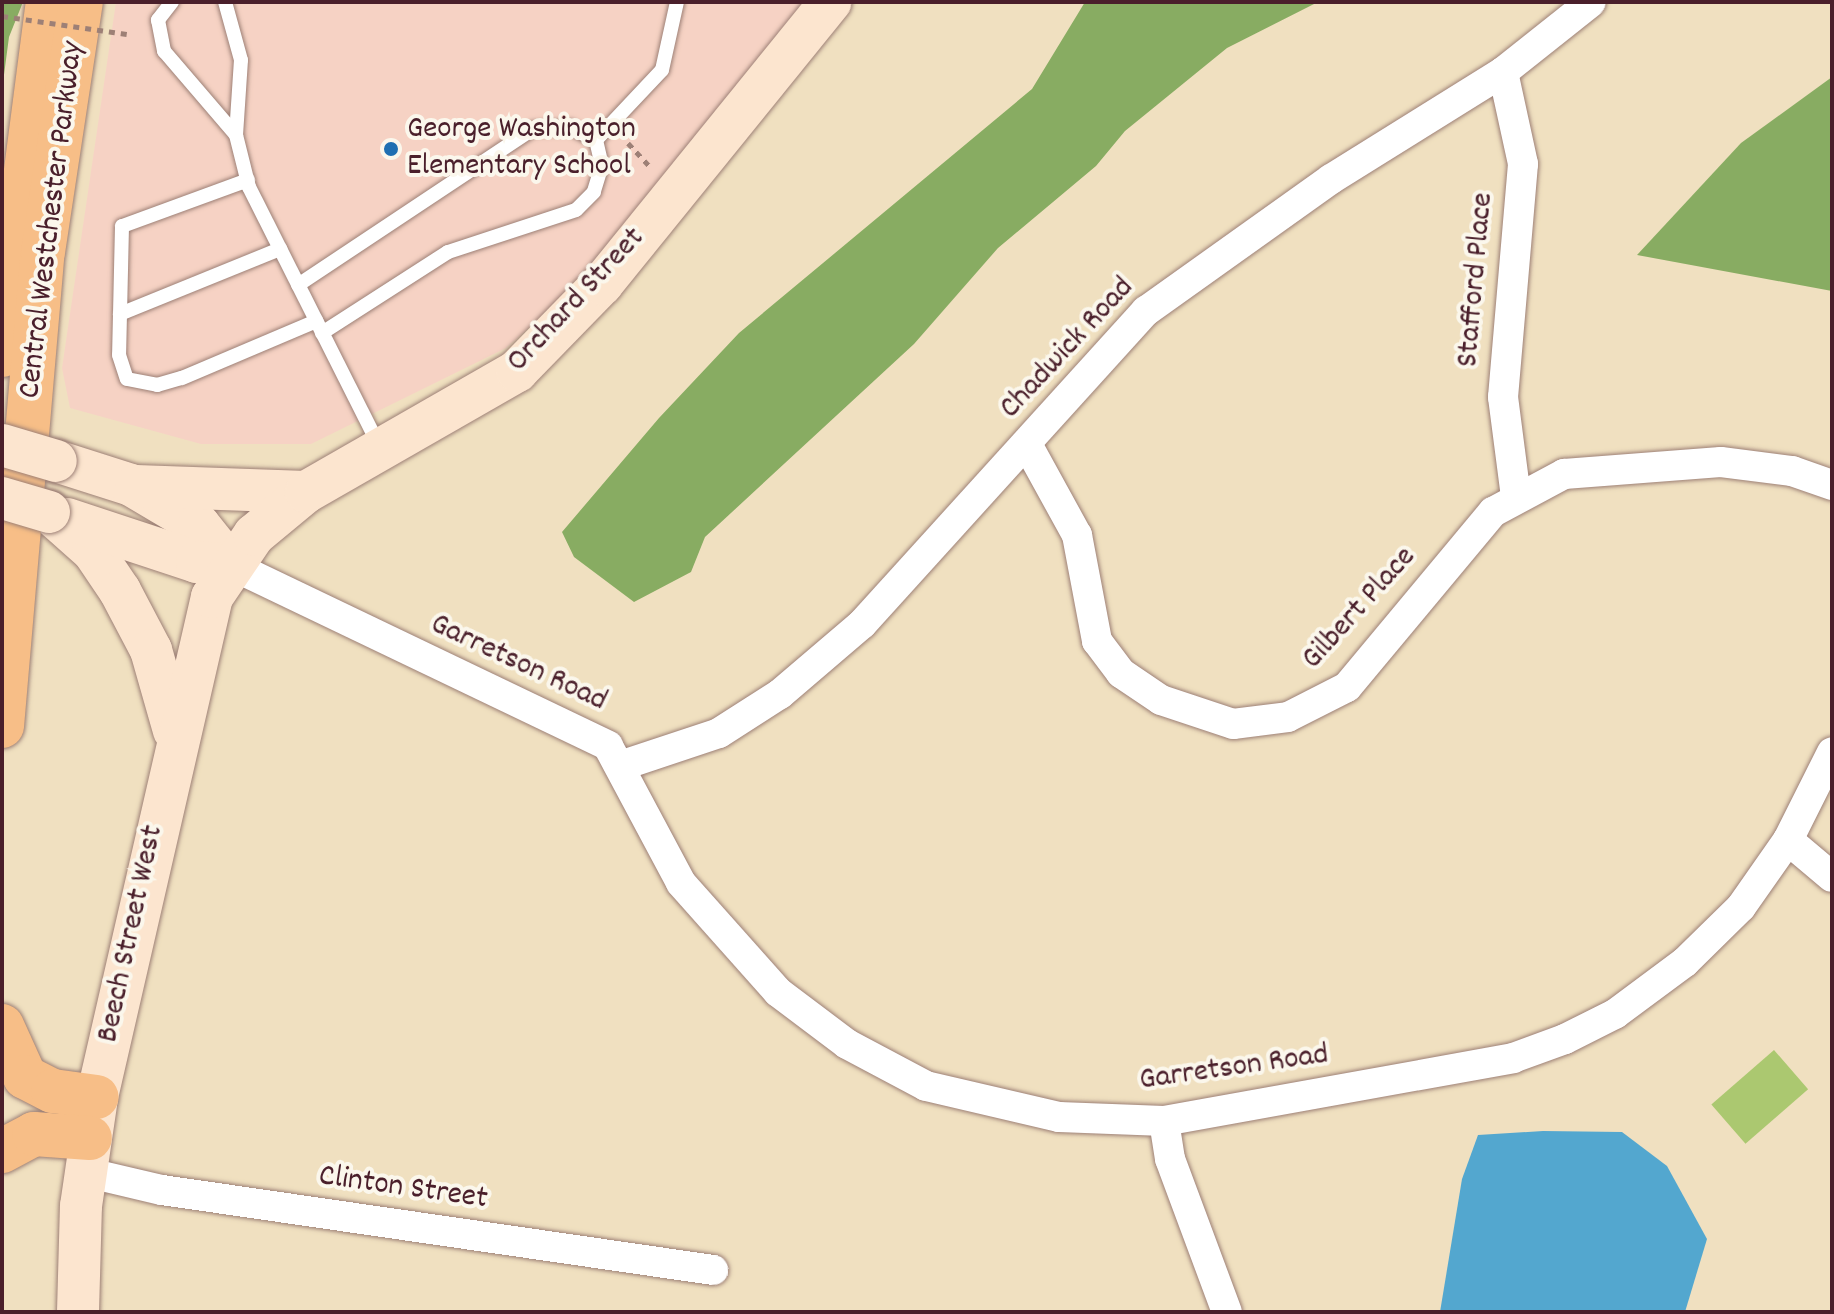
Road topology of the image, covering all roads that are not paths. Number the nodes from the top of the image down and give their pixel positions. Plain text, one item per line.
1 (81, 2) edge
2 (172, 2) edge
3 (225, 2) edge
4 (677, 2) edge
5 (830, 2) edge
6 (1591, 2) edge
7 (46, 17) edge
8 (1503, 72) junction
9 (236, 135) junction
10 (596, 140) junction
11 (248, 180) junction
12 (2, 189) edge
13 (280, 249) junction
14 (298, 285) junction
15 (120, 314) junction
16 (319, 327) junction
17 (2, 355) edge
18 (2, 445) edge
19 (1028, 446) junction
20 (382, 452) junction
21 (131, 485) junction
22 (1832, 485) edge
23 (306, 492) junction
24 (1516, 497) junction
25 (2, 498) edge
26 (49, 512) junction
27 (231, 565) junction
28 (2, 726) edge
29 (175, 735) junction
30 (1832, 752) edge
31 (623, 765) junction
32 (1788, 840) junction
33 (1832, 877) edge
34 (2, 1026) edge
35 (1164, 1121) junction
36 (91, 1136) junction
37 (2, 1151) edge
38 (713, 1270) dead end
39 (78, 1312) edge
40 (1227, 1312) edge

1 - 28 main road, Central Westchester Parkway
2 - 9 lane
3 - 9 lane
4 - 10 lane
5 - 20 street, Orchard Street
6 - 8 street, Chadwick Road
7 - 12 main road
7 - 17 main road, Central Westchester Parkway
8 - 19 street, Chadwick Road
8 - 24 street, Stafford Place
9 - 11 lane
10 - 14 lane
10 - 16 lane
11 - 13 lane
11 - 15 lane
13 - 14 lane
13 - 15 lane
14 - 16 lane
15 - 16 lane
16 - 20 lane
18 - 21 street, bridge
19 - 24 street, Gilbert Place
19 - 31 street, Chadwick Road
20 - 23 street, Orchard Street
21 - 23 street
21 - 27 street
22 - 24 street, Gilbert Place
23 - 27 street, Orchard Street
25 - 26 street, bridge
26 - 27 street
26 - 29 street
27 - 29 street, Beech Street West
27 - 31 street, Garretson Road
29 - 36 street, Beech Street West
30 - 32 street, Garretson Road
31 - 35 street, Garretson Road
32 - 33 street
32 - 35 street, Garretson Road
34 - 36 main road
35 - 40 street
36 - 37 main road
36 - 38 street, Clinton Street
36 - 39 street, Beech Street West

